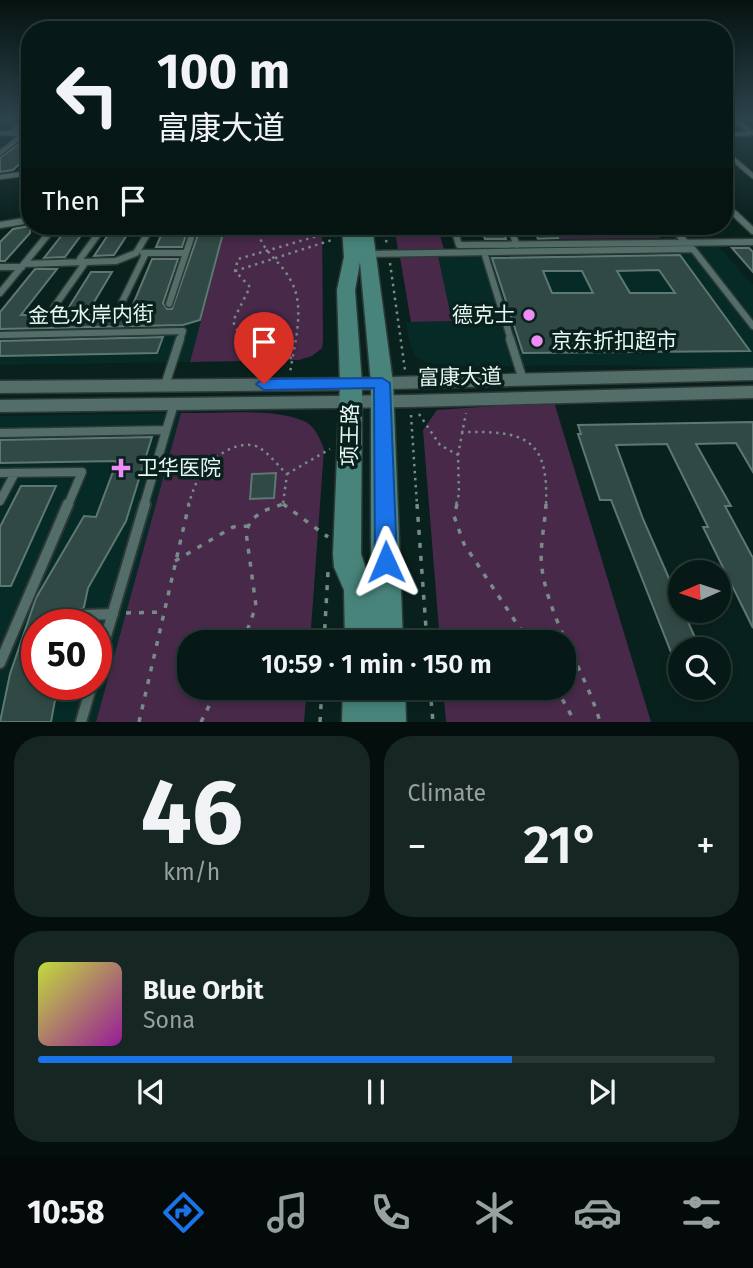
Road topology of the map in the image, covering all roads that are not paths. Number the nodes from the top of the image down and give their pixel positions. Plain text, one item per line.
1 (733, 159) edge
2 (21, 173) edge
3 (753, 176) edge
4 (0, 177) edge
5 (733, 212) edge
6 (21, 223) edge
7 (1, 229) edge
8 (753, 231) edge
9 (48, 235) edge
10 (97, 235) edge
11 (146, 235) edge
12 (192, 235) edge
13 (341, 235) edge
14 (368, 235) edge
15 (456, 235) edge
16 (513, 235) edge
17 (679, 235) edge
18 (753, 242) edge
19 (686, 243) junction
20 (517, 245) junction
21 (460, 249) junction
22 (484, 252) junction
23 (135, 253) junction
24 (145, 253) junction
25 (186, 253) junction
26 (378, 254) junction
27 (85, 263) junction
28 (23, 265) junction
29 (0, 267) edge
30 (0, 293) edge
31 (122, 302) dead end
32 (169, 304) dead end
33 (54, 307) dead end
34 (753, 326) edge
35 (0, 335) edge
36 (753, 374) edge
37 (523, 380) junction
38 (165, 385) junction
39 (383, 392) junction
40 (408, 392) junction
41 (1, 393) edge
42 (351, 393) junction
43 (753, 393) edge
44 (174, 404) junction
45 (166, 430) junction
46 (0, 433) edge
47 (0, 473) edge
48 (15, 473) junction
49 (0, 501) edge
50 (113, 614) joint
51 (112, 617) edge
52 (361, 630) edge
53 (387, 630) edge
54 (0, 663) edge
55 (87, 700) edge
56 (360, 700) edge
57 (388, 700) edge
58 (81, 722) edge
59 (360, 722) edge
60 (388, 722) edge

1 - 3 lane
2 - 4 lane
5 - 8 lane
6 - 7 lane
9 - 28 lane
10 - 27 lane
11 - 23 lane
12 - 25 lane
13 - 42 main road, 项王路
14 - 26 main road, 项王路
15 - 21 lane
16 - 20 lane
17 - 19 lane
18 - 19 lane
19 - 20 lane
20 - 21 lane
21 - 22 lane
21 - 26 lane
22 - 34 lane
22 - 37 lane
23 - 24 lane
23 - 27 lane
24 - 25 lane
24 - 31 lane
25 - 32 lane
26 - 39 main road, 项王路
27 - 28 lane
27 - 33 lane
28 - 29 lane
28 - 30 lane
35 - 38 lane, 金色水岸内街
36 - 37 street, 富康大道
37 - 40 street, 富康大道
38 - 41 street, 富康大道
38 - 42 street, 富康大道
39 - 40 street, 富康大道
39 - 42 street, 富康大道
39 - 53 main road, 项王路
40 - 43 street, 富康大道
41 - 44 street, 富康大道
42 - 44 street, 富康大道
42 - 52 main road, 项王路
44 - 45 lane
45 - 46 lane
45 - 50 lane
47 - 48 lane
48 - 49 lane
48 - 54 lane
50 - 51 lane
55 - 58 lane
56 - 59 main road
57 - 60 main road

